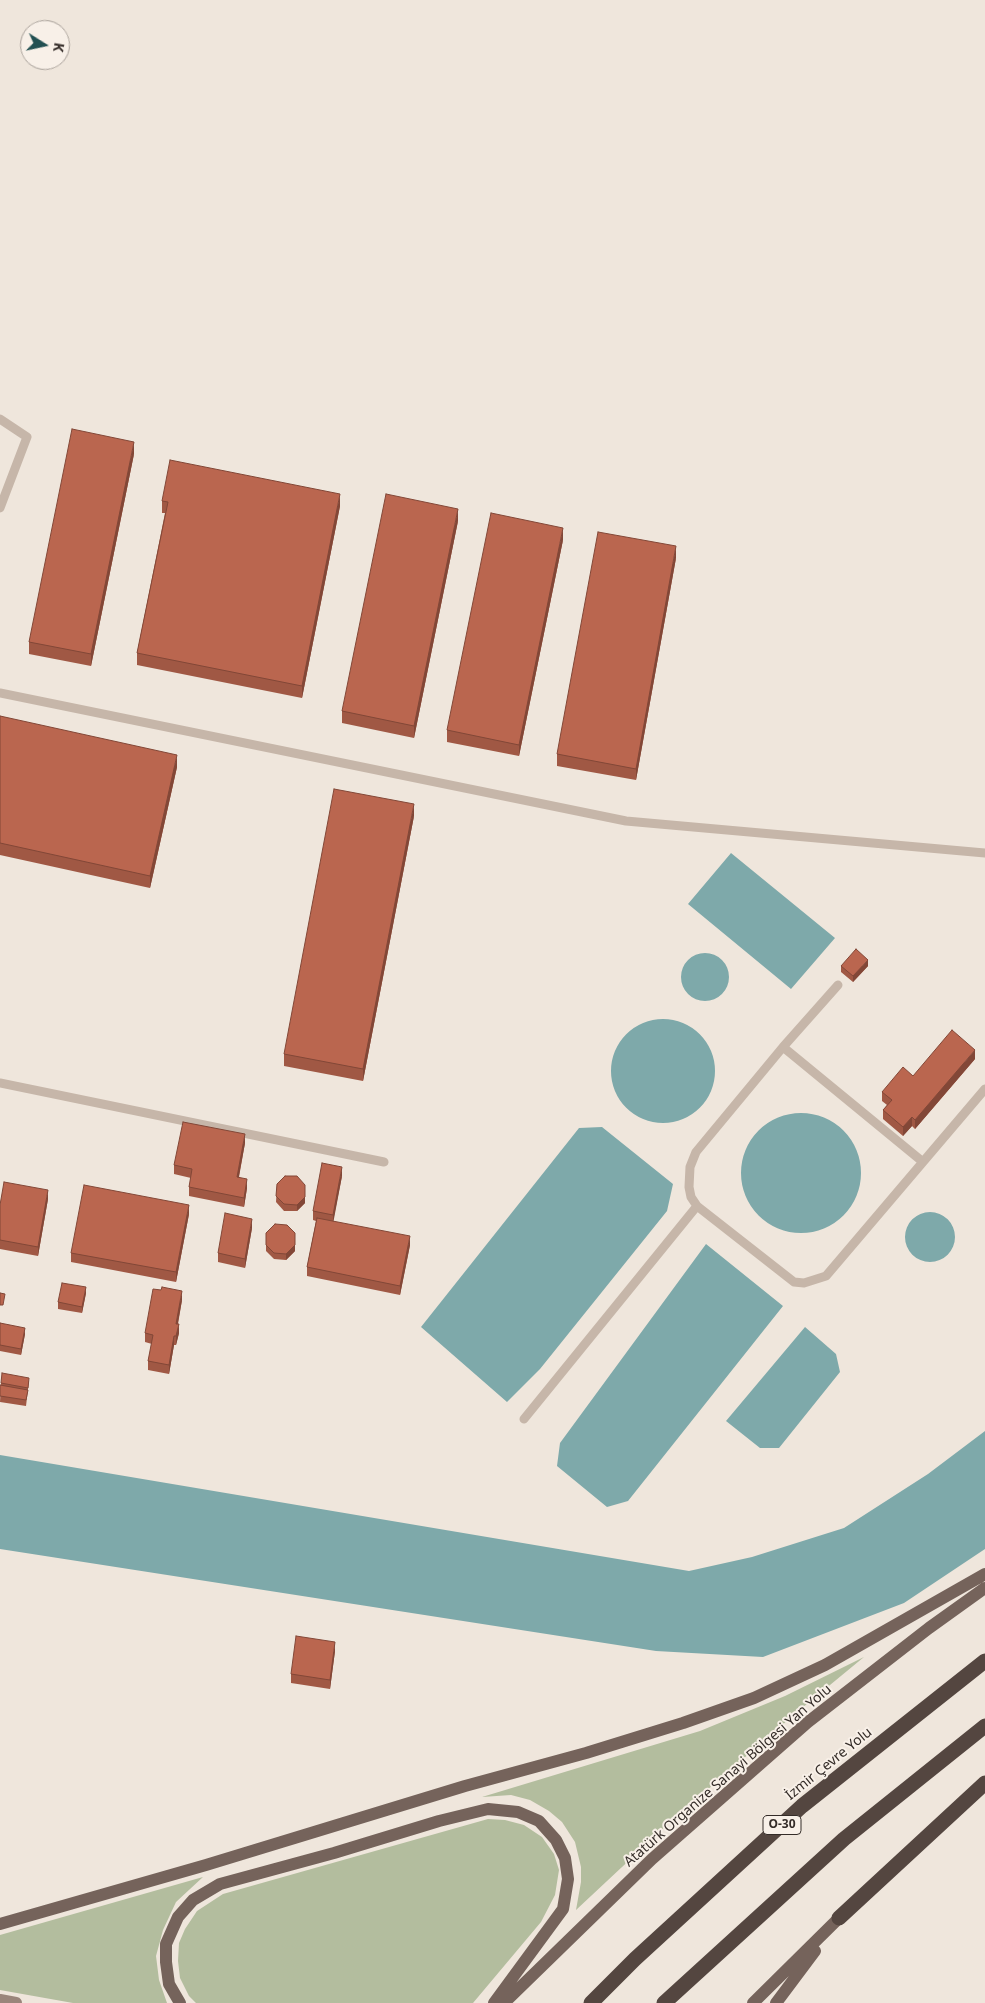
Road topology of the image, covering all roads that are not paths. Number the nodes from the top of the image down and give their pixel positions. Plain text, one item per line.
1 (0, 419) edge
2 (0, 508) edge
3 (0, 693) edge
4 (985, 853) edge
5 (838, 984) dead end
6 (783, 1047) junction
7 (0, 1083) edge
8 (985, 1089) edge
9 (384, 1162) dead end
10 (923, 1162) junction
11 (697, 1206) junction
12 (524, 1419) dead end
13 (985, 1574) edge
14 (985, 1588) edge
15 (985, 1661) edge
16 (985, 1726) edge
17 (985, 1783) edge
18 (839, 1918) junction
19 (0, 1924) edge
20 (0, 2000) edge
21 (16, 2003) edge
22 (180, 2003) edge
23 (494, 2003) edge
24 (504, 2003) edge
25 (591, 2003) edge
26 (664, 2003) edge
27 (753, 2003) edge
28 (776, 2003) edge

1 - 2 lane
3 - 4 lane
5 - 6 lane
6 - 10 lane
6 - 11 lane
7 - 9 lane
8 - 10 lane
10 - 11 lane
11 - 12 lane
13 - 19 main road
14 - 24 main road, Atatürk Organize Sanayi Bölgesi Yan Yolu
15 - 25 highway, İzmir Çevre Yolu / O-30
16 - 26 highway
17 - 18 highway
18 - 27 main road
18 - 28 main road
20 - 21 street
22 - 23 main road

